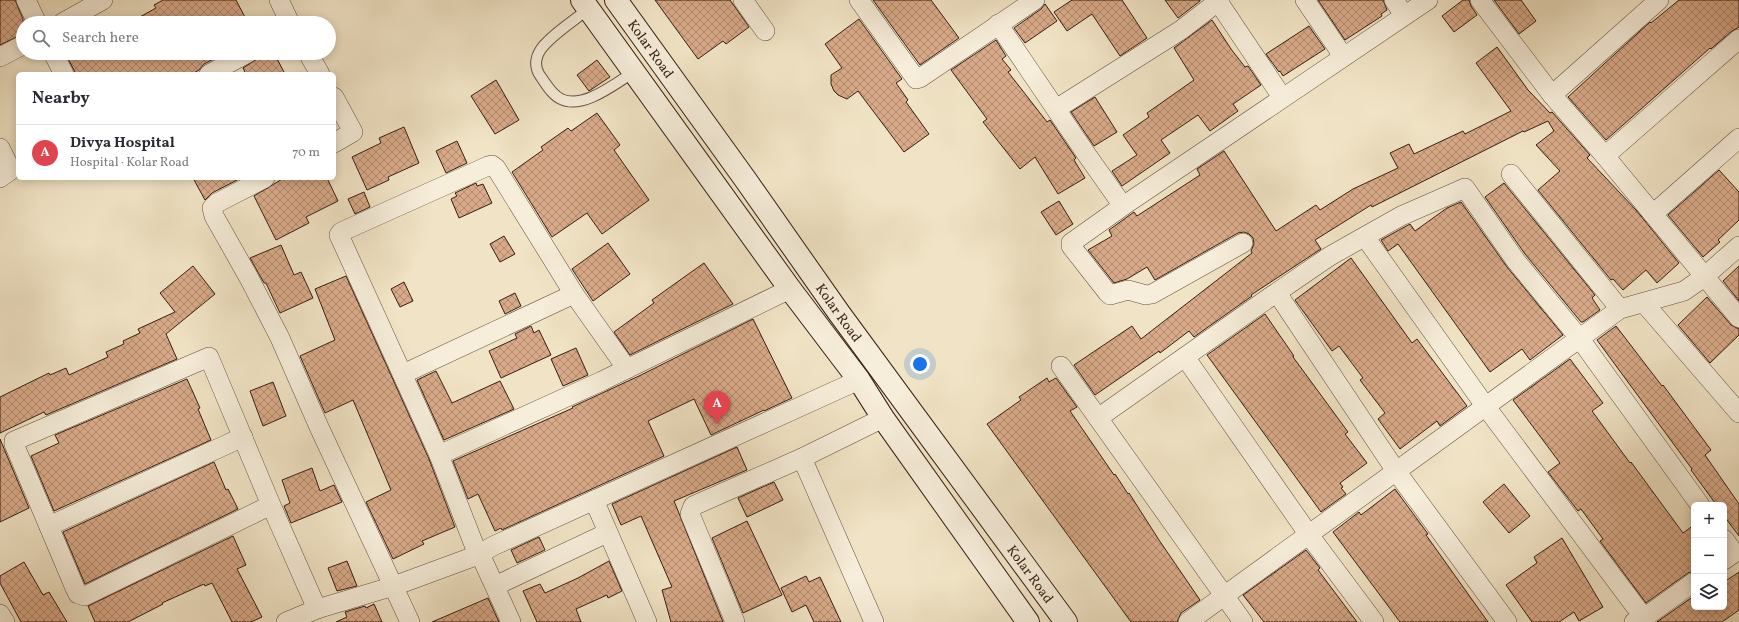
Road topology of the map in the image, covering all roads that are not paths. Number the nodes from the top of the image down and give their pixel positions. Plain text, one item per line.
1 (26, 0) edge
2 (103, 0) edge
3 (279, 0) edge
4 (616, 0) edge
5 (743, 0) edge
6 (1035, 0) edge
7 (1305, 0) edge
8 (1428, 0) edge
9 (1480, 0) edge
10 (1659, 0) edge
11 (863, 1) edge
12 (1218, 1) edge
13 (585, 4) edge
14 (1399, 8) edge
15 (34, 16) edge
16 (74, 16) edge
17 (287, 16) edge
18 (998, 24) junction
19 (765, 31) dead end
20 (1739, 39) edge
21 (16, 49) edge
22 (1343, 56) junction
23 (0, 57) edge
24 (57, 60) edge
25 (235, 60) edge
26 (312, 60) edge
27 (63, 72) edge
28 (213, 72) edge
29 (319, 72) edge
30 (634, 72) junction
31 (1552, 95) junction
32 (1282, 97) junction
33 (336, 100) edge
34 (1056, 110) junction
35 (1739, 138) edge
36 (336, 142) edge
37 (0, 148) edge
38 (1605, 156) junction
39 (1511, 174) dead end
40 (0, 178) edge
41 (257, 180) edge
42 (1123, 206) junction
43 (1653, 214) junction
44 (1365, 237) junction
45 (1243, 243) dead end
46 (1739, 246) edge
47 (1704, 277) junction
48 (790, 289) junction
49 (1277, 293) junction
50 (574, 294) junction
51 (1644, 302) junction
52 (1620, 309) junction
53 (1739, 318) edge
54 (1580, 339) junction
55 (1185, 358) junction
56 (1061, 366) dead end
57 (627, 369) junction
58 (403, 374) junction
59 (859, 380) junction
60 (1486, 407) junction
61 (1739, 412) edge
62 (883, 418) junction
63 (1098, 418) junction
64 (243, 437) junction
65 (439, 455) junction
66 (802, 458) junction
67 (1396, 471) junction
68 (594, 500) junction
69 (1698, 502) edge
70 (271, 505) junction
71 (49, 526) junction
72 (607, 533) junction
73 (1309, 535) junction
74 (479, 555) junction
75 (1691, 584) edge
76 (394, 586) junction
77 (494, 586) junction
78 (1224, 596) junction
79 (317, 609) junction
80 (0, 614) edge
81 (1639, 620) edge
82 (5, 622) edge
83 (286, 622) edge
84 (410, 622) edge
85 (511, 622) edge
86 (647, 622) edge
87 (735, 622) edge
88 (874, 622) edge
89 (1028, 622) edge
90 (1066, 622) edge
91 (1188, 622) edge
92 (1243, 622) edge
93 (1374, 622) edge
94 (1507, 622) edge

1 - 15 street
2 - 16 street
3 - 17 street
4 - 90 main road, Kolar Road
5 - 19 street
6 - 18 street
7 - 22 street
8 - 14 street
9 - 31 street
10 - 31 street
11 - 18 street
12 - 32 street
12 - 34 street
13 - 30 main road, Kolar Road
13 - 30 lane
14 - 22 street
18 - 34 street
20 - 38 street
21 - 23 street
22 - 32 street
24 - 27 street
25 - 28 street
26 - 29 street
30 - 48 main road, Kolar Road
31 - 38 street
32 - 42 street
33 - 36 street
34 - 42 street
35 - 43 street
37 - 40 street
38 - 43 street
39 - 52 street
41 - 76 street
42 - 45 street
43 - 47 street
44 - 49 street
44 - 54 street
44 - 60 street
46 - 47 street
47 - 51 street
47 - 53 street
48 - 57 street
48 - 59 main road, Kolar Road
49 - 55 street
49 - 67 street
50 - 57 street
50 - 58 street
50 - 58 street
51 - 52 street
51 - 61 street
52 - 54 street
54 - 60 street
54 - 69 street
55 - 63 street
55 - 73 street
56 - 63 street
57 - 65 street
58 - 65 street
59 - 62 main road, Kolar Road
59 - 68 street
60 - 67 street
60 - 81 street
62 - 66 street
62 - 89 main road, Kolar Road
63 - 78 street
64 - 70 street
64 - 71 street
64 - 71 street
65 - 74 street
66 - 87 street
66 - 88 street
67 - 73 street
67 - 94 street
68 - 72 street
68 - 74 street
70 - 71 street
70 - 79 street
72 - 77 street
72 - 86 street
73 - 78 street
73 - 93 street
74 - 76 street
74 - 77 street
75 - 81 street
76 - 79 street
76 - 84 street
77 - 85 street
78 - 91 street
78 - 92 street
79 - 83 street
80 - 82 street

